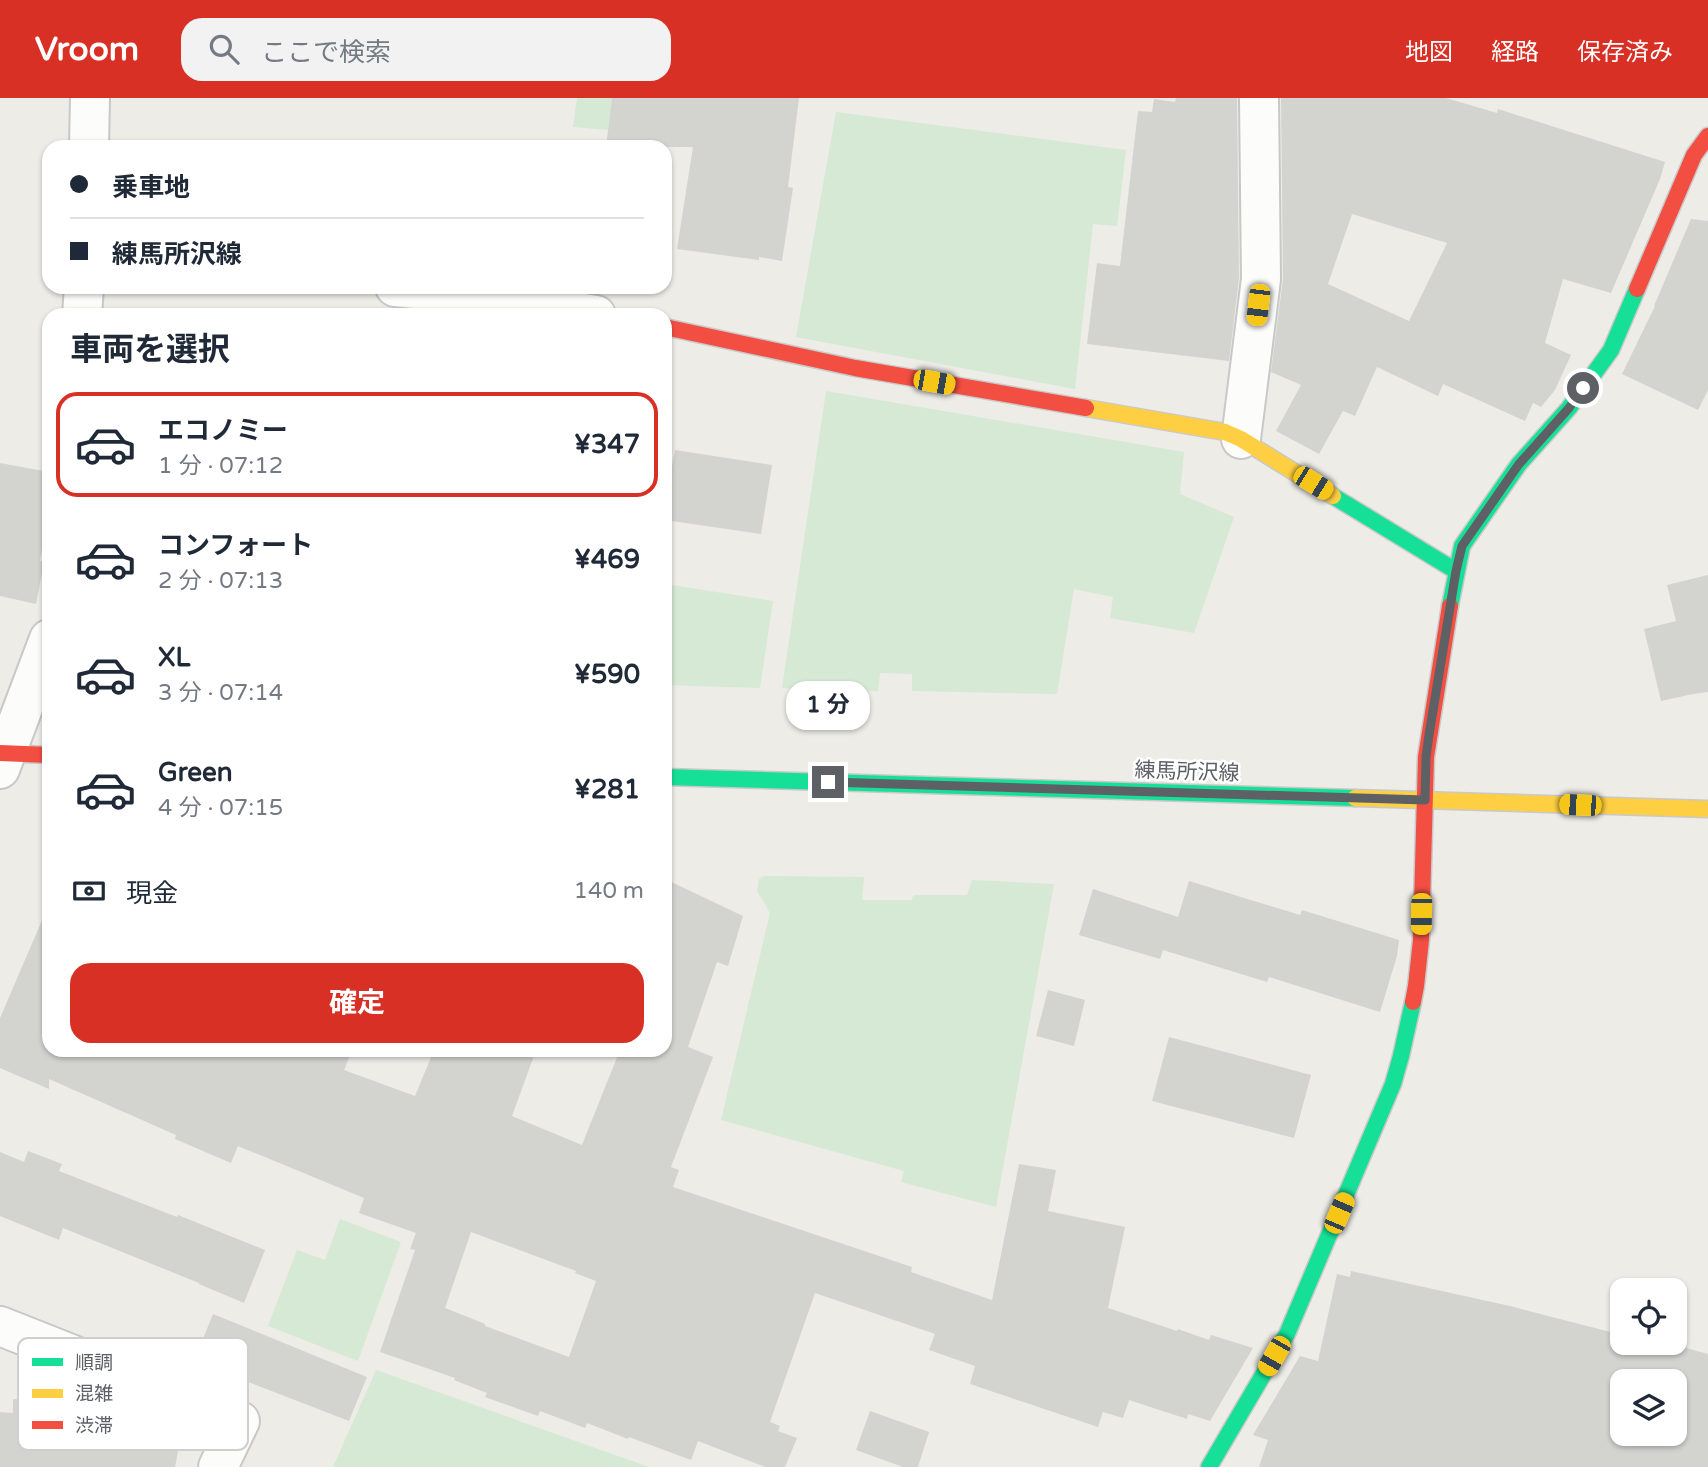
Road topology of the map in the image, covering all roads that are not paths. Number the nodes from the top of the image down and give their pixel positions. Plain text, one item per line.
1 (90, 98) edge
2 (1259, 98) edge
3 (1708, 136) edge
4 (89, 140) edge
5 (463, 294) edge
6 (552, 308) edge
7 (672, 329) edge
8 (1241, 439) junction
9 (1456, 571) junction
10 (42, 657) edge
11 (42, 755) edge
12 (2, 758) edge
13 (672, 777) edge
14 (1425, 800) junction
15 (1708, 809) edge
16 (0, 1326) edge
17 (30, 1338) edge
18 (226, 1450) edge
19 (218, 1467) edge
20 (1209, 1467) edge

1 - 4 street
2 - 8 street
3 - 9 street
5 - 6 street
7 - 8 street
8 - 9 street
9 - 14 street
10 - 12 street
11 - 12 street
13 - 14 street, 練馬所沢線
14 - 15 street, 練馬所沢線
14 - 20 street
16 - 17 street
18 - 19 street

